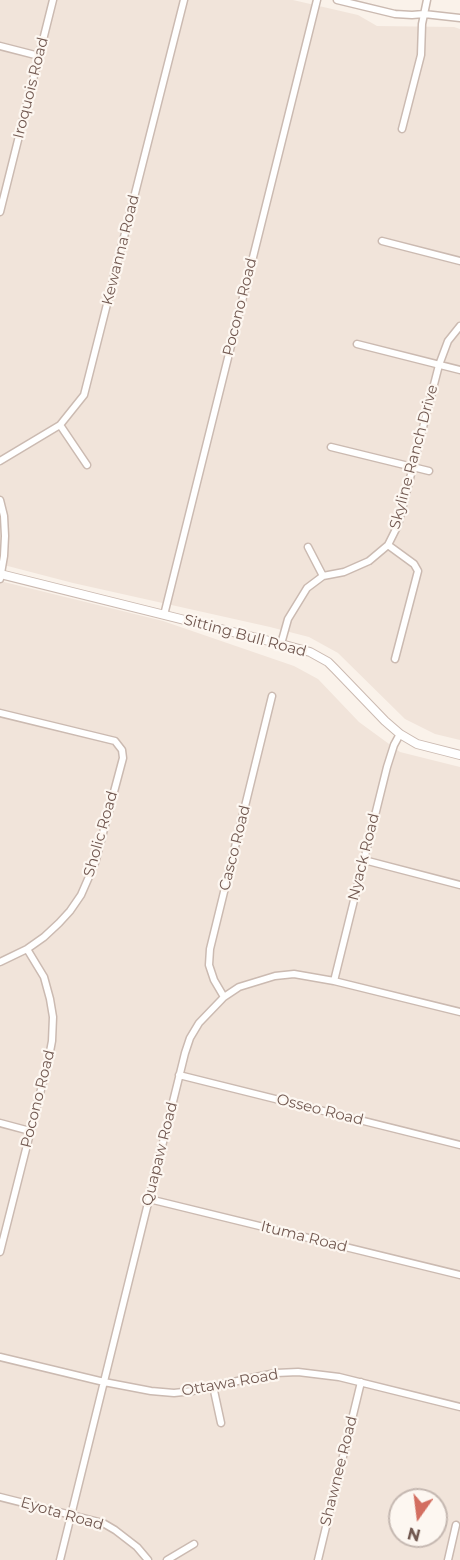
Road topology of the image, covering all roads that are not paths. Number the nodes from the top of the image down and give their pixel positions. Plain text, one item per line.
1 (53, 0) edge
2 (184, 0) edge
3 (317, 0) edge
4 (337, 0) edge
5 (427, 0) edge
6 (424, 14) junction
7 (460, 18) edge
8 (0, 46) edge
9 (39, 56) junction
10 (402, 129) dead end
11 (0, 212) edge
12 (382, 241) dead end
13 (460, 261) edge
14 (460, 326) edge
15 (357, 344) dead end
16 (439, 365) junction
17 (460, 370) edge
18 (60, 424) junction
19 (332, 447) dead end
20 (0, 460) edge
21 (87, 465) dead end
22 (412, 467) junction
23 (429, 471) dead end
24 (0, 500) edge
25 (388, 545) junction
26 (308, 548) dead end
27 (0, 576) edge
28 (323, 576) junction
29 (164, 615) junction
30 (281, 644) junction
31 (395, 659) dead end
32 (272, 696) dead end
33 (0, 713) edge
34 (400, 734) junction
35 (460, 755) edge
36 (364, 860) junction
37 (460, 885) edge
38 (27, 949) junction
39 (0, 962) edge
40 (334, 981) junction
41 (224, 997) junction
42 (460, 1012) edge
43 (180, 1075) junction
44 (0, 1123) edge
45 (30, 1131) junction
46 (460, 1145) edge
47 (149, 1199) junction
48 (0, 1252) edge
49 (460, 1275) edge
50 (0, 1357) edge
51 (104, 1382) junction
52 (361, 1382) junction
53 (213, 1386) junction
54 (460, 1407) edge
55 (221, 1423) dead end
56 (0, 1497) edge
57 (71, 1514) junction
58 (456, 1525) dead end
59 (194, 1544) dead end
60 (60, 1560) edge
61 (148, 1560) edge
62 (167, 1560) edge
63 (318, 1560) edge
64 (448, 1560) edge

1 - 9 street, Iroquois Road
2 - 18 street, Kewanna Road
3 - 29 street, Pocono Road
4 - 6 street
5 - 6 street
6 - 7 street
6 - 10 street
8 - 9 street
9 - 11 street, Iroquois Road
12 - 13 street
14 - 16 street, Skyline Ranch Drive
15 - 16 street
16 - 17 street
16 - 22 street, Skyline Ranch Drive
18 - 20 street, Kewanna Road
18 - 21 street
19 - 22 street
22 - 23 street
22 - 25 street, Skyline Ranch Drive
24 - 27 street
25 - 28 street, Skyline Ranch Drive
25 - 31 street
26 - 28 street
27 - 29 street, Sitting Bull Road
28 - 30 street, Skyline Ranch Drive
29 - 30 street, Sitting Bull Road
30 - 34 street, Sitting Bull Road
32 - 41 street, Casco Road
33 - 38 street, Sholic Road
34 - 35 street, Sitting Bull Road
34 - 36 street, Nyack Road
36 - 37 street
36 - 40 street, Nyack Road
38 - 39 street, Sholic Road
38 - 45 street, Pocono Road
40 - 41 street, Quapaw Road
40 - 42 street, Quapaw Road
41 - 43 street, Quapaw Road
43 - 46 street, Osseo Road
43 - 47 street, Quapaw Road
44 - 45 street
45 - 48 street, Pocono Road
47 - 49 street, Ituma Road
47 - 51 street, Quapaw Road
50 - 51 street, Ottawa Road
51 - 53 street, Ottawa Road
51 - 57 street, Quapaw Road
52 - 53 street, Ottawa Road
52 - 54 street, Ottawa Road
52 - 63 street, Shawnee Road
53 - 55 street
56 - 57 street, Eyota Road
57 - 60 street, Quapaw Road
57 - 61 street, Eyota Road
58 - 64 street
59 - 62 street

